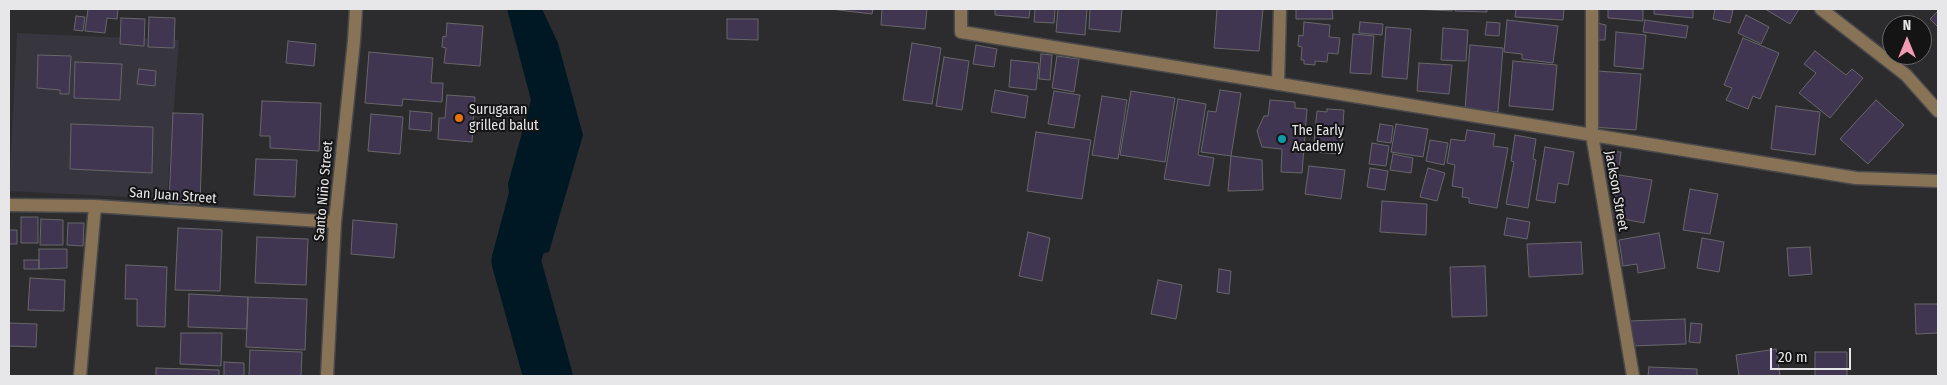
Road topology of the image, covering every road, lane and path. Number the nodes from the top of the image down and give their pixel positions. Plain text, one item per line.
1 (356, 9) edge
2 (961, 9) edge
3 (1280, 9) edge
4 (1592, 9) edge
5 (1821, 9) edge
6 (1278, 84) junction
7 (1938, 111) edge
8 (1592, 135) junction
9 (1938, 181) edge
10 (9, 205) edge
11 (95, 206) junction
12 (335, 222) junction
13 (80, 376) edge
14 (327, 376) edge
15 (1633, 376) edge

1 - 12 street, Santo Niño Street
2 - 6 street
3 - 6 street
4 - 8 street, Jackson Street
5 - 7 street
6 - 8 street
8 - 9 street
8 - 15 street, Jackson Street
10 - 11 street, San Juan Street
11 - 12 street, San Juan Street
11 - 13 street
12 - 14 street, Santo Niño Street

